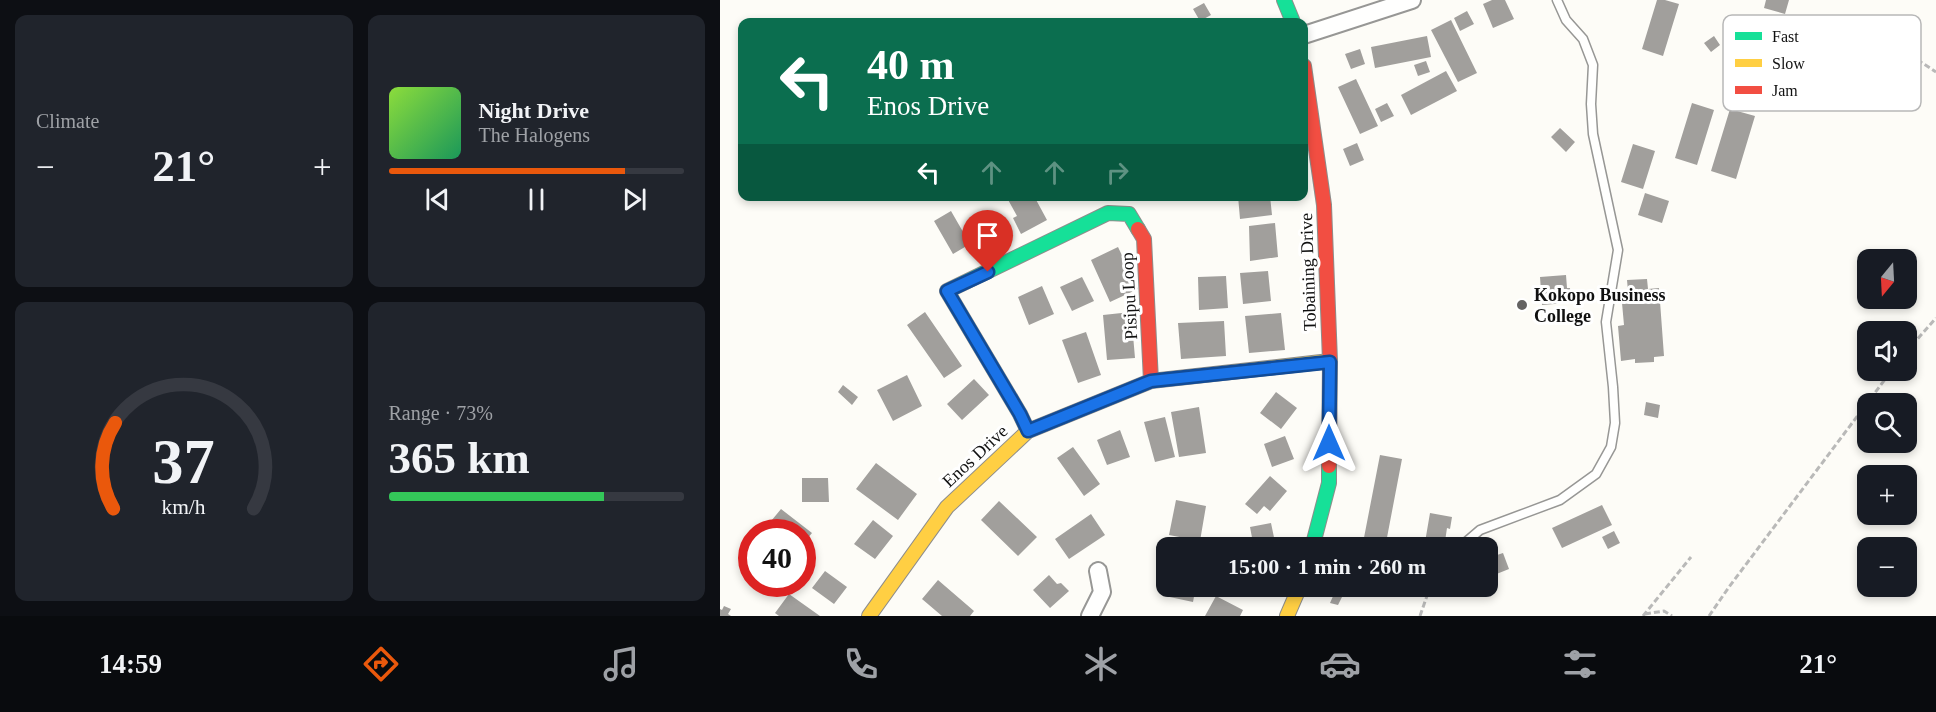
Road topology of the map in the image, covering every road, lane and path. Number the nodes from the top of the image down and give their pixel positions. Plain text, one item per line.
1 (1284, 0) edge
2 (1412, 0) edge
3 (1557, 0) edge
4 (1291, 18) edge
5 (1308, 34) edge
6 (1921, 62) edge
7 (1936, 72) edge
8 (1308, 94) edge
9 (1936, 318) edge
10 (1917, 340) edge
11 (1330, 362) junction
12 (1151, 381) junction
13 (1884, 381) edge
14 (1028, 431) junction
15 (1315, 537) edge
16 (1472, 537) edge
17 (1691, 557) dead end
18 (1098, 571) dead end
19 (1295, 597) edge
20 (1427, 597) edge
21 (1643, 615) edge
22 (869, 616) edge
23 (1090, 616) edge
24 (1287, 616) edge
25 (1420, 616) edge
26 (1672, 616) edge
27 (1709, 616) edge

1 - 4 street
2 - 5 street
3 - 16 lane
6 - 7 path
8 - 11 street, Tobaining Drive
9 - 10 path
11 - 12 street, Enos Drive
11 - 15 street, Tobaining Drive
12 - 14 street, Enos Drive
12 - 14 street, Pisipu Loop
13 - 27 path
14 - 22 street, Enos Drive
17 - 21 path
18 - 23 street
19 - 24 street
20 - 25 path
21 - 26 path

